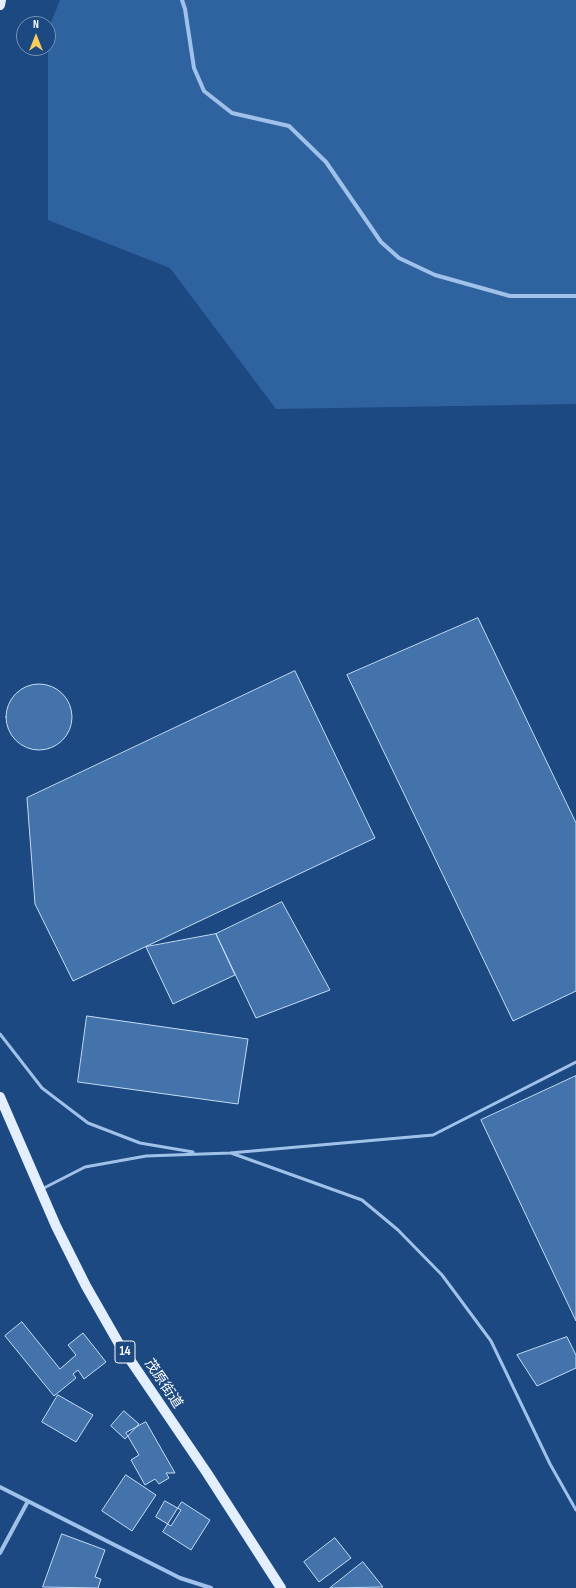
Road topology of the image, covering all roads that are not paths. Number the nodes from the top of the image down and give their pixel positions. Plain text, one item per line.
1 (1, 0) edge
2 (182, 0) edge
3 (0, 5) edge
4 (576, 296) edge
5 (0, 1034) edge
6 (576, 1062) edge
7 (0, 1097) edge
8 (201, 1153) junction
9 (230, 1153) junction
10 (40, 1190) junction
11 (0, 1488) edge
12 (27, 1503) junction
13 (576, 1510) edge
14 (0, 1553) edge
15 (211, 1588) edge
16 (281, 1588) edge

1 - 3 main road
2 - 4 street
5 - 8 lane
6 - 9 lane
7 - 10 main road, 茂原街道 / 14
8 - 9 lane
8 - 10 lane
9 - 13 lane
10 - 16 main road, 茂原街道 / 14
11 - 12 street
12 - 14 street
12 - 15 street

